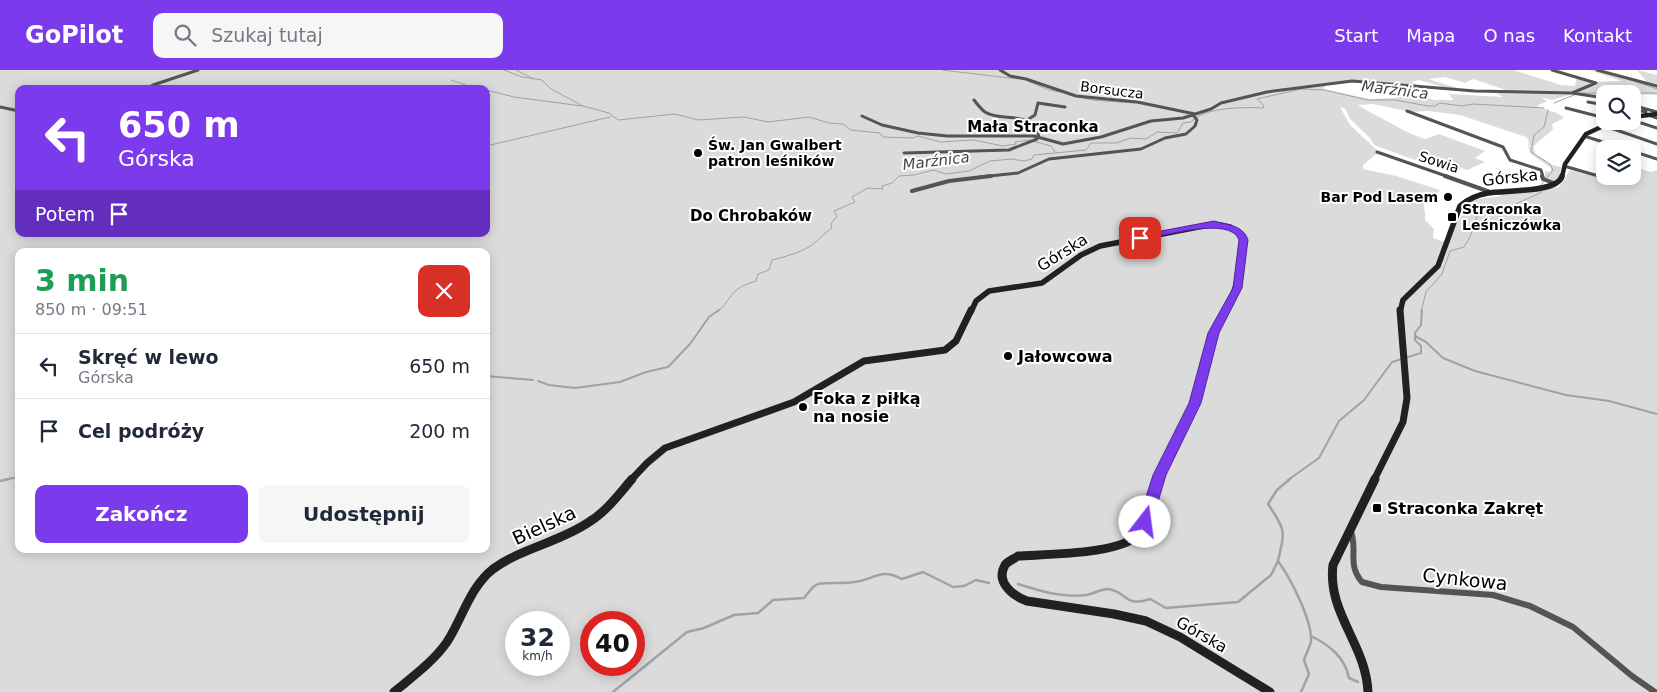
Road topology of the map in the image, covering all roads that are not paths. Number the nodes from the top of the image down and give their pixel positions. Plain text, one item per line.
1 (198, 70) edge
2 (1000, 70) edge
3 (1552, 70) edge
4 (1597, 70) edge
5 (153, 85) edge
6 (1657, 86) edge
7 (1573, 93) junction
8 (1596, 97) edge
9 (974, 100) dead end
10 (1588, 102) dead end
11 (1596, 103) edge
12 (0, 107) edge
13 (1065, 107) dead end
14 (1566, 108) dead end
15 (1641, 108) edge
16 (15, 110) edge
17 (1407, 111) dead end
18 (1641, 112) edge
19 (1657, 113) edge
20 (1648, 114) junction
21 (862, 116) dead end
22 (1596, 116) edge
23 (1641, 116) edge
24 (1195, 117) junction
25 (1657, 118) edge
26 (1027, 120) junction
27 (1641, 122) edge
28 (1596, 128) edge
29 (1657, 128) edge
30 (1616, 130) edge
31 (1584, 136) junction
32 (1039, 137) junction
33 (1597, 140) edge
34 (1056, 144) junction
35 (1657, 144) edge
36 (1377, 152) dead end
37 (904, 153) dead end
38 (1641, 154) edge
39 (1657, 159) edge
40 (1564, 166) junction
41 (1596, 176) edge
42 (1556, 184) junction
43 (912, 191) dead end
44 (1493, 193) junction
45 (708, 432) joint
46 (1350, 529) junction
47 (394, 692) edge
48 (1270, 692) edge
49 (1368, 692) edge
50 (1655, 692) edge

1 - 5 street
2 - 24 street, Borsucza
3 - 7 street
4 - 6 street
7 - 8 street
7 - 24 street
9 - 26 street
10 - 11 street
12 - 16 street
13 - 26 street
14 - 22 street
15 - 19 street
17 - 42 street
18 - 20 street
19 - 20 street
20 - 23 street
20 - 25 street
21 - 32 street
24 - 34 street
24 - 43 street
26 - 32 street
27 - 29 street
28 - 31 street, Górska
30 - 35 street
31 - 33 street
31 - 40 street, Górska
32 - 34 street
34 - 37 street
36 - 44 street, Sowia
38 - 39 street
40 - 41 street
40 - 42 street, Górska
42 - 44 street, Górska
44 - 46 street, Górska
45 - 47 street, Bielska
45 - 48 street, Górska
46 - 49 street, Górska
46 - 50 street, Cynkowa

